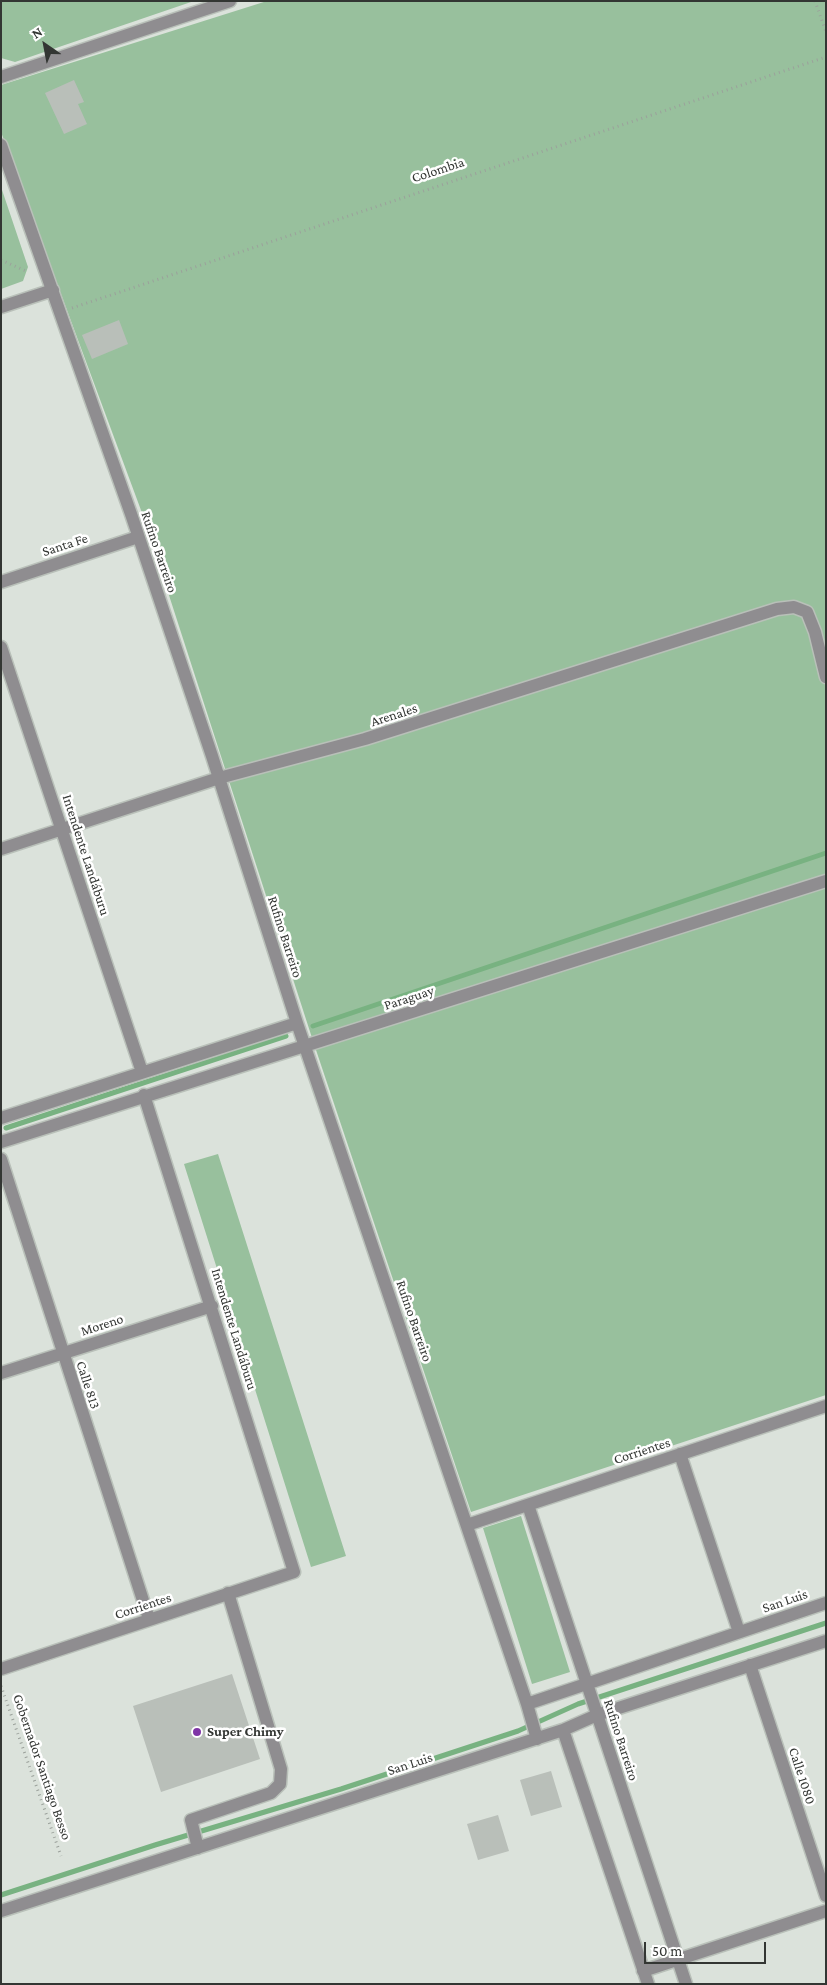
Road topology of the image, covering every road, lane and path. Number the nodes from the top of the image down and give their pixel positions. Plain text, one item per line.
1 (230, 1) edge
2 (815, 1) edge
3 (826, 32) edge
4 (826, 57) edge
5 (1, 77) edge
6 (1, 145) edge
7 (1, 260) edge
8 (26, 271) dead end
9 (53, 290) junction
10 (1, 307) edge
11 (60, 312) junction
12 (138, 537) junction
13 (1, 582) edge
14 (1, 647) edge
15 (826, 677) edge
16 (219, 778) junction
17 (61, 829) junction
18 (1, 849) edge
19 (825, 883) edge
20 (297, 1023) junction
21 (306, 1046) junction
22 (142, 1072) junction
23 (144, 1095) junction
24 (1, 1118) edge
25 (1, 1142) edge
26 (1, 1159) edge
27 (212, 1306) junction
28 (62, 1354) junction
29 (1, 1373) edge
30 (826, 1406) edge
31 (680, 1454) junction
32 (528, 1505) junction
33 (467, 1525) junction
34 (294, 1572) joint
35 (228, 1594) junction
36 (826, 1603) edge
37 (149, 1619) junction
38 (739, 1632) junction
39 (826, 1641) edge
40 (750, 1665) junction
41 (1, 1669) edge
42 (588, 1683) junction
43 (1, 1686) edge
44 (527, 1704) junction
45 (597, 1715) junction
46 (563, 1730) junction
47 (537, 1739) junction
48 (198, 1848) junction
49 (61, 1856) dead end
50 (826, 1896) edge
51 (1, 1911) edge
52 (826, 1911) edge
53 (678, 1960) junction
54 (643, 1971) junction
55 (648, 1984) edge
56 (686, 1984) edge

1 - 5 street
2 - 3 path
4 - 11 path, Colombia
6 - 9 street, Rufino Barreiro
7 - 8 path
9 - 10 street
9 - 11 street, Rufino Barreiro
11 - 12 street, Rufino Barreiro
12 - 13 street, Santa Fe
12 - 16 street, Rufino Barreiro
14 - 17 street, Intendente Landáburu
15 - 16 street, Arenales
16 - 17 street, Arenales
16 - 20 street, Rufino Barreiro
17 - 18 street, Arenales
17 - 22 street, Intendente Landáburu
19 - 21 street, Paraguay
20 - 21 street, Rufino Barreiro
20 - 22 street
21 - 23 street, Paraguay
21 - 33 street, Rufino Barreiro
22 - 24 street
23 - 25 street, Paraguay
23 - 27 street, Intendente Landáburu
26 - 28 street, Calle 813
27 - 28 street, Moreno
27 - 34 street, Intendente Landáburu
28 - 29 street, Moreno
28 - 37 street, Calle 813
30 - 31 street, Corrientes
31 - 32 street, Corrientes
31 - 38 street
32 - 33 street, Corrientes
32 - 42 street, Rufino Barreiro
33 - 44 street, Rufino Barreiro
34 - 35 street, Corrientes
35 - 37 street, Corrientes
35 - 48 street
36 - 38 street, San Luis
37 - 41 street, Corrientes
38 - 42 street, San Luis
39 - 40 street, San Luis
40 - 45 street, San Luis
40 - 50 street, Calle 1080
42 - 44 street, San Luis
42 - 45 street, Rufino Barreiro
43 - 49 path, Gobernador Santiago Besso
44 - 47 street, Rufino Barreiro
45 - 46 street, San Luis
45 - 53 street, Rufino Barreiro
46 - 47 street, San Luis
46 - 54 street
47 - 48 street, San Luis
48 - 51 street, San Luis
52 - 53 street
53 - 54 street
53 - 56 street, Rufino Barreiro
54 - 55 street

